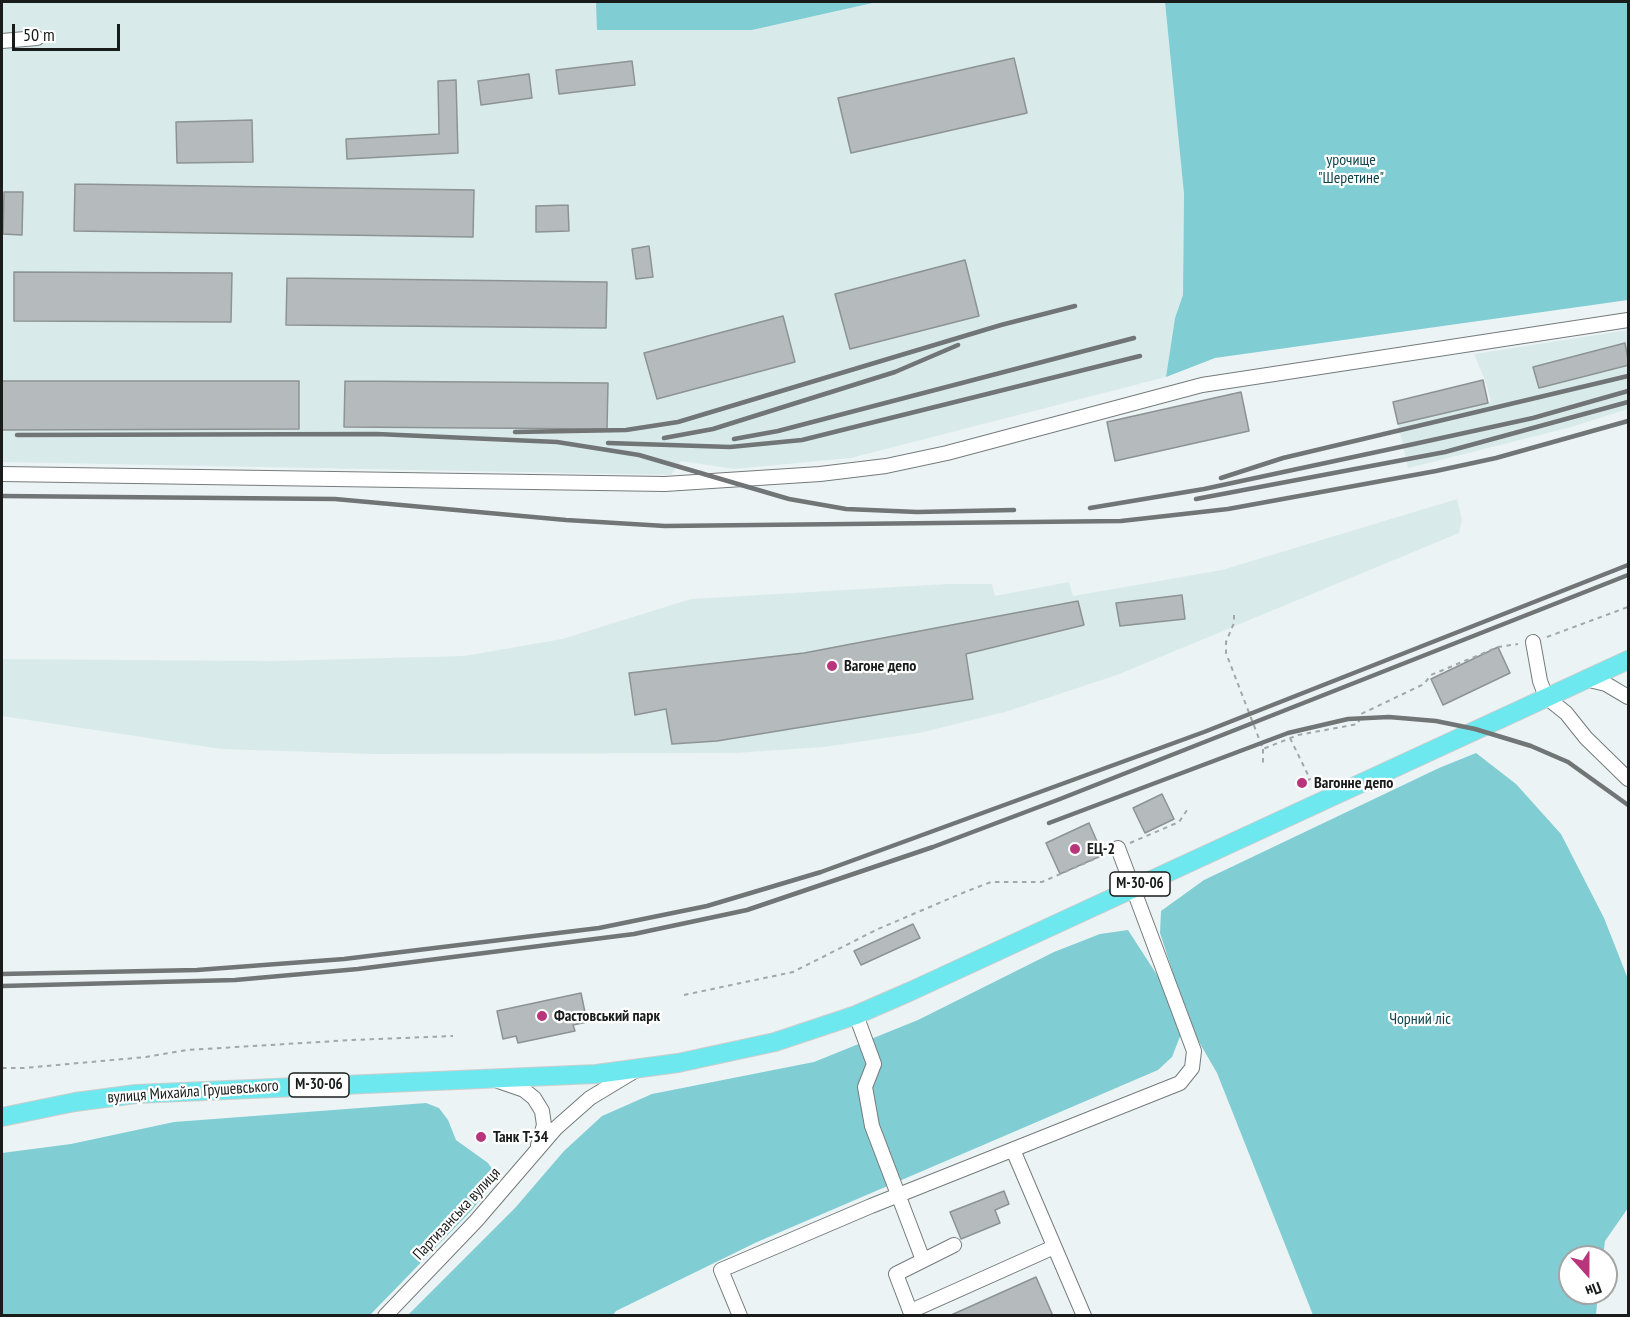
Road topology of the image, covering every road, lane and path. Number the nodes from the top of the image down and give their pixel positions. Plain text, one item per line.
1 (37, 38) dead end
2 (2, 41) edge
3 (1629, 320) edge
4 (2, 474) edge
5 (1629, 607) edge
6 (1234, 615) dead end
7 (1533, 642) junction
8 (1629, 660) edge
9 (1585, 679) junction
10 (1546, 697) junction
11 (1629, 697) edge
12 (1290, 738) junction
13 (1263, 748) junction
14 (1263, 763) dead end
15 (1629, 779) edge
16 (1302, 783) dead end
17 (1190, 807) dead end
18 (1118, 848) junction
19 (1133, 887) junction
20 (684, 995) dead end
21 (856, 1015) junction
22 (453, 1036) dead end
23 (2, 1068) edge
24 (638, 1070) junction
25 (493, 1079) junction
26 (2, 1117) edge
27 (1013, 1150) junction
28 (534, 1154) junction
29 (898, 1195) junction
30 (954, 1245) dead end
31 (1054, 1247) junction
32 (923, 1260) junction
33 (911, 1313) edge
34 (385, 1316) edge
35 (740, 1316) edge
36 (1084, 1316) edge

1 - 2 street
3 - 4 street
5 - 7 path
6 - 13 path
7 - 10 street
7 - 12 path
8 - 9 main road, М-30-06
9 - 10 main road, М-30-06
9 - 11 street
10 - 15 street
10 - 19 main road, М-30-06
12 - 13 path
12 - 16 path
13 - 14 path
17 - 18 path
18 - 19 street
18 - 20 path
19 - 21 main road, М-30-06
19 - 27 street
21 - 24 main road, М-30-06
21 - 29 street
22 - 23 path
24 - 25 main road, вулиця Михайла Грушевського / М-30-06
24 - 28 street, Партизанська вулиця
25 - 26 main road, вулиця Михайла Грушевського / М-30-06
25 - 28 street
27 - 29 street
27 - 31 street
28 - 34 street, Партизанська вулиця
29 - 32 street
29 - 35 street
30 - 32 street
31 - 33 street
31 - 36 street
32 - 33 street

